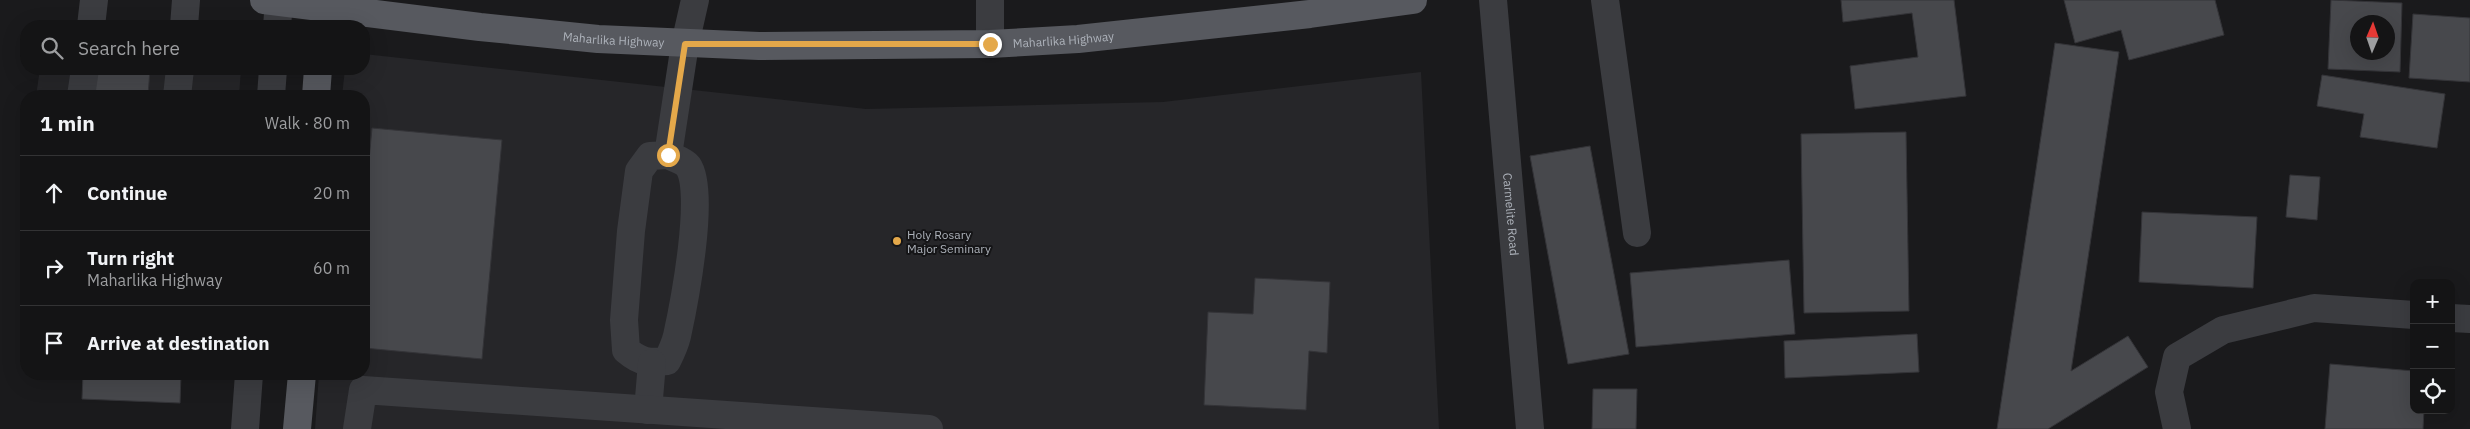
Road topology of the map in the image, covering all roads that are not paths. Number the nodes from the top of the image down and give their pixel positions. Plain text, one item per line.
1 (94, 0) edge
2 (186, 0) edge
3 (695, 0) edge
4 (990, 0) edge
5 (1413, 0) edge
6 (1492, 0) edge
7 (1606, 0) edge
8 (273, 9) edge
9 (321, 17) edge
10 (92, 20) edge
11 (184, 20) edge
12 (359, 20) edge
13 (370, 21) edge
14 (685, 44) junction
15 (990, 44) junction
16 (84, 75) edge
17 (179, 75) edge
18 (273, 75) edge
19 (318, 75) edge
20 (82, 90) edge
21 (178, 90) edge
22 (271, 90) edge
23 (316, 90) edge
24 (668, 155) junction
25 (1637, 233) dead end
26 (2410, 316) edge
27 (2455, 318) edge
28 (2470, 320) edge
29 (652, 363) junction
30 (249, 380) edge
31 (301, 380) edge
32 (648, 410) junction
33 (245, 429) edge
34 (297, 429) edge
35 (357, 429) edge
36 (930, 429) edge
37 (1530, 429) edge
38 (2176, 429) edge

1 - 10 street
2 - 11 street
3 - 14 street
4 - 15 street
5 - 15 main road, Maharlika Highway
6 - 37 street, Carmelite Road
7 - 25 street
8 - 9 main road, Maharlika Highway
9 - 12 main road, Maharlika Highway
13 - 14 main road, Maharlika Highway
14 - 15 main road, Maharlika Highway
14 - 24 street
16 - 20 street
17 - 21 street
18 - 22 street
19 - 23 main road
24 - 29 street
24 - 29 street
26 - 38 street
27 - 28 street
29 - 32 street
30 - 33 street
31 - 34 main road
32 - 35 street
32 - 36 street

